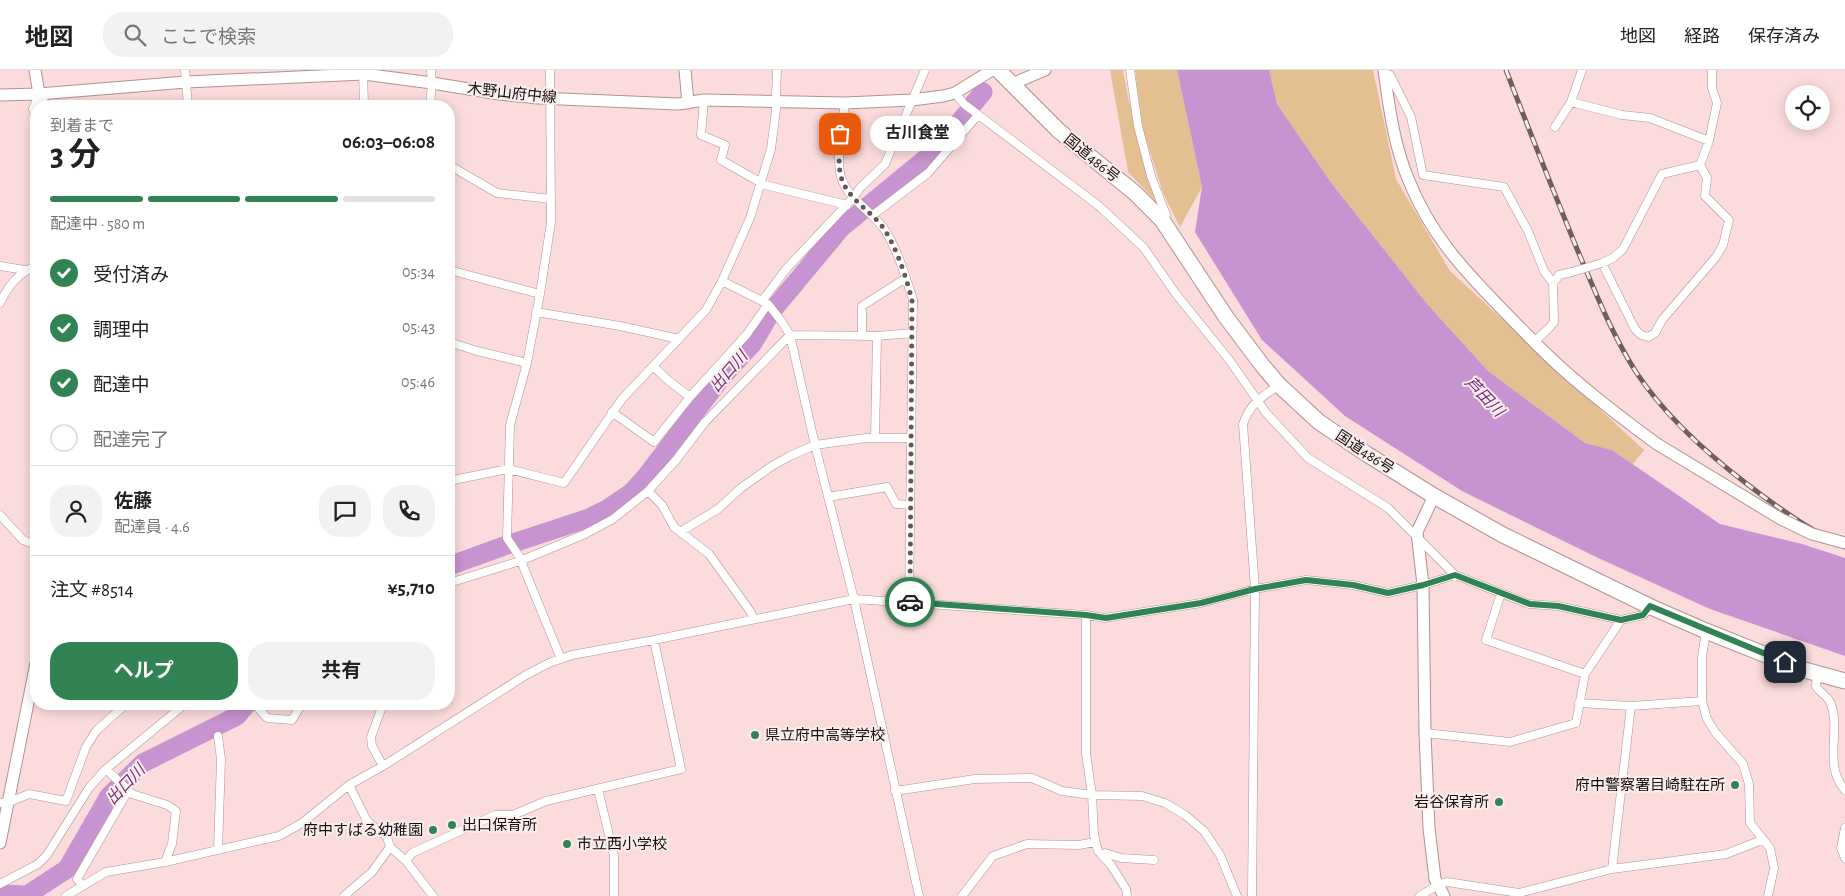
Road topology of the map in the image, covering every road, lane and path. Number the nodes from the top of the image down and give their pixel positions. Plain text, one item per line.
1 (35, 70) edge
2 (185, 70) edge
3 (431, 70) edge
4 (550, 70) edge
5 (685, 70) edge
6 (777, 70) edge
7 (925, 70) edge
8 (992, 70) edge
9 (998, 70) edge
10 (1044, 70) edge
11 (1130, 70) edge
12 (1582, 70) edge
13 (1712, 70) edge
14 (364, 72) edge
15 (1384, 72) edge
16 (186, 82) junction
17 (432, 83) junction
18 (1012, 84) junction
19 (955, 93) junction
20 (0, 94) edge
21 (39, 94) junction
22 (550, 98) junction
23 (37, 100) edge
24 (42, 100) edge
25 (188, 100) edge
26 (364, 100) edge
27 (431, 100) edge
28 (704, 100) junction
29 (912, 100) junction
30 (777, 102) junction
31 (1571, 102) junction
32 (688, 103) junction
33 (845, 103) junction
34 (978, 115) junction
35 (1555, 127) dead end
36 (1709, 141) junction
37 (1700, 165) junction
38 (455, 168) edge
39 (761, 183) junction
40 (853, 198) junction
41 (551, 199) junction
42 (846, 205) junction
43 (873, 215) junction
44 (1162, 220) junction
45 (1602, 263) junction
46 (0, 266) edge
47 (30, 268) edge
48 (25, 270) junction
49 (455, 272) edge
50 (906, 278) junction
51 (722, 281) junction
52 (1553, 283) junction
53 (540, 294) junction
54 (0, 302) edge
55 (765, 302) junction
56 (536, 312) junction
57 (912, 333) junction
58 (790, 335) junction
59 (862, 336) junction
60 (877, 336) junction
61 (679, 339) junction
62 (1534, 342) junction
63 (455, 344) edge
64 (527, 362) junction
65 (653, 366) junction
66 (1279, 385) junction
67 (690, 397) junction
68 (1257, 400) junction
69 (612, 412) junction
70 (875, 438) junction
71 (911, 438) junction
72 (815, 446) junction
73 (508, 469) junction
74 (455, 480) edge
75 (648, 491) junction
76 (1434, 496) junction
77 (828, 497) junction
78 (910, 506) junction
79 (0, 515) edge
80 (680, 532) junction
81 (1418, 539) junction
82 (1845, 542) edge
83 (30, 543) edge
84 (520, 559) junction
85 (1455, 575) junction
86 (455, 581) edge
87 (1423, 585) junction
88 (1255, 589) junction
89 (1501, 592) junction
90 (854, 598) junction
91 (909, 602) junction
92 (1650, 606) junction
93 (1086, 615) junction
94 (754, 619) junction
95 (1621, 620) junction
96 (1706, 631) junction
97 (654, 640) junction
98 (561, 659) junction
99 (1817, 673) junction
100 (1585, 674) junction
101 (1845, 681) edge
102 (30, 689) edge
103 (1702, 701) junction
104 (1579, 703) junction
105 (1631, 706) junction
106 (119, 710) edge
107 (178, 710) edge
108 (260, 710) edge
109 (298, 710) edge
110 (381, 710) edge
111 (1425, 733) junction
112 (218, 736) dead end
113 (383, 766) junction
114 (106, 769) junction
115 (350, 785) junction
116 (598, 789) junction
117 (895, 790) junction
118 (1845, 790) edge
119 (128, 791) junction
120 (1092, 794) junction
121 (4, 803) edge
122 (1845, 828) edge
123 (1762, 840) junction
124 (1096, 842) junction
125 (0, 843) edge
126 (390, 847) junction
127 (218, 850) junction
128 (1102, 855) junction
129 (1845, 858) edge
130 (1154, 860) dead end
131 (165, 862) junction
132 (406, 862) junction
133 (1612, 869) junction
134 (0, 884) edge
135 (1438, 885) junction
136 (82, 886) junction
137 (66, 896) edge
138 (344, 896) edge
139 (432, 896) edge
140 (614, 896) edge
141 (919, 896) edge
142 (962, 896) edge
143 (1127, 896) edge
144 (1237, 896) edge
145 (1252, 896) edge
146 (1420, 896) edge
147 (1444, 896) edge
148 (1768, 896) edge

1 - 21 street
2 - 16 street
3 - 17 street
4 - 22 street
5 - 32 street
6 - 30 street
7 - 29 street
8 - 19 street, 木野山府中線
9 - 18 highway, 国道486号
10 - 18 street
11 - 44 street
12 - 31 street
13 - 36 street
14 - 16 street, 木野山府中線
14 - 17 street, 木野山府中線
14 - 26 street
15 - 52 street
15 - 62 street
16 - 21 street, 木野山府中線
16 - 25 street
17 - 22 street, 木野山府中線
17 - 27 street
18 - 44 highway, 国道486号
19 - 29 street, 木野山府中線
19 - 34 street
20 - 21 street, 木野山府中線
21 - 23 street
21 - 24 street
22 - 32 street, 木野山府中線
22 - 41 street
28 - 30 street, 木野山府中線
28 - 32 street, 木野山府中線
28 - 39 street
29 - 33 street, 木野山府中線
29 - 40 street
30 - 33 street, 木野山府中線
30 - 39 street
31 - 35 street
31 - 36 street
33 - 40 street
34 - 43 street
34 - 68 street
36 - 37 street
37 - 45 street
37 - 45 street
38 - 41 street
39 - 42 street
39 - 51 street
40 - 42 street
40 - 43 street
41 - 53 street
42 - 55 street
43 - 50 street
44 - 66 highway, 国道486号
45 - 52 street, bridge
46 - 48 street
47 - 48 street
48 - 54 street
49 - 53 street
50 - 57 street
50 - 59 street
51 - 55 street
51 - 61 street
52 - 62 street
53 - 56 street
55 - 58 street
55 - 67 street
56 - 61 street
56 - 64 street
57 - 60 street
57 - 71 street
58 - 59 street
58 - 72 street
58 - 75 street
59 - 60 street
60 - 70 street
61 - 65 street
62 - 82 street, bridge
63 - 64 street
64 - 73 street
65 - 67 street
65 - 69 street
66 - 68 street
66 - 76 highway, 国道486号
67 - 69 street
68 - 81 street
68 - 88 street
69 - 73 street
70 - 71 street
70 - 72 street
71 - 78 street
72 - 77 street
72 - 80 street
73 - 74 street
73 - 84 street
75 - 80 street
75 - 84 street
76 - 81 street
76 - 92 highway, 国道486号
77 - 78 street
77 - 90 street
78 - 91 street
79 - 83 street
80 - 94 street
81 - 85 street
81 - 87 street
84 - 86 street
84 - 98 street
85 - 87 street
85 - 89 street
87 - 88 street
87 - 111 street
88 - 93 street
88 - 145 street
89 - 95 street
89 - 100 street
90 - 91 street
90 - 94 street
90 - 117 street
91 - 93 street
92 - 95 street
92 - 96 highway, 国道486号
93 - 120 street
94 - 97 street
95 - 100 street
96 - 99 highway, 国道486号
96 - 103 street
97 - 98 street
97 - 116 street
98 - 113 street
99 - 101 highway, 国道486号
99 - 118 street
100 - 104 street
102 - 121 street
103 - 105 street
103 - 123 street
104 - 105 street
104 - 111 street
105 - 133 street
106 - 121 street
107 - 114 street
108 - 109 street
110 - 113 street
111 - 135 street
112 - 127 street
113 - 115 street
114 - 119 street
114 - 134 street
115 - 126 street
115 - 127 street
116 - 132 street
116 - 140 street
117 - 120 street
117 - 141 street
119 - 131 street
119 - 136 street
120 - 124 street
120 - 144 street
121 - 125 street
122 - 129 street
123 - 133 street
123 - 148 street
124 - 128 street
124 - 142 street
126 - 132 street
126 - 138 street
127 - 131 street
128 - 130 street
128 - 143 street
131 - 136 street
132 - 139 street
133 - 135 street
135 - 146 street
135 - 147 street
136 - 137 street

